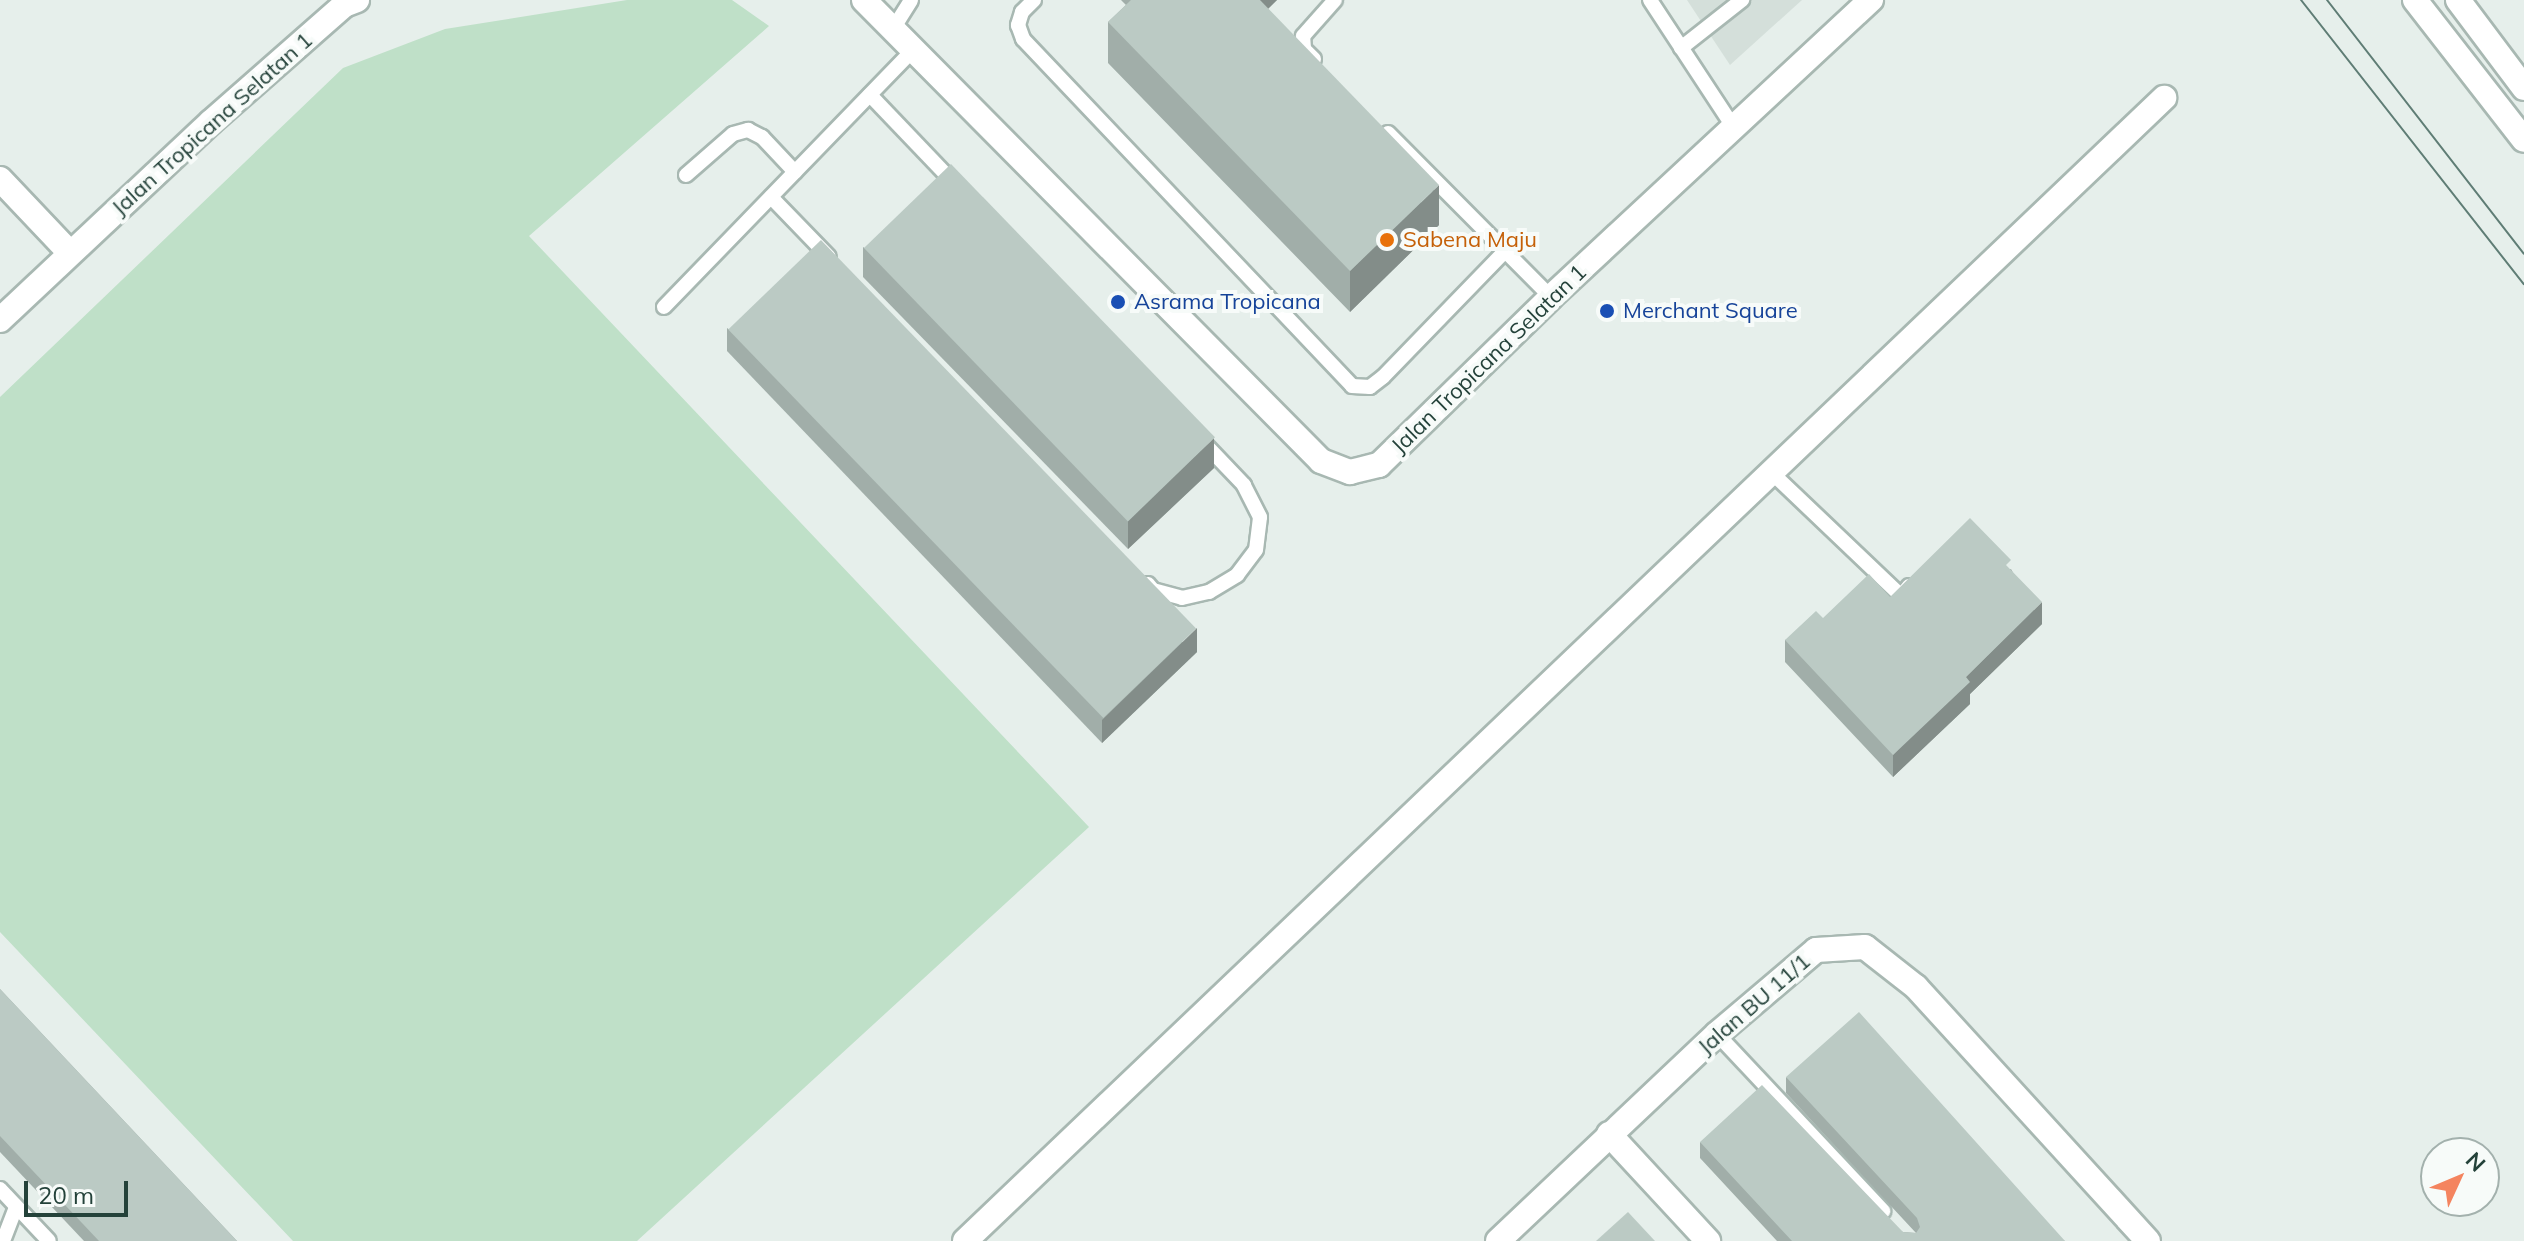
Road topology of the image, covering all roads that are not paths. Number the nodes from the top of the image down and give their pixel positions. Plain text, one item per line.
1 (357, 0) edge
2 (864, 0) edge
3 (911, 0) edge
4 (1034, 0) edge
5 (1335, 0) edge
6 (1650, 0) edge
7 (1742, 0) edge
8 (1871, 0) edge
9 (2415, 0) edge
10 (2458, 0) edge
11 (893, 29) junction
12 (1681, 48) junction
13 (913, 50) junction
14 (1326, 70) edge
15 (2524, 88) edge
16 (870, 95) junction
17 (2164, 98) dead end
18 (1380, 124) edge
19 (1734, 128) junction
20 (2524, 140) edge
21 (795, 172) junction
22 (686, 175) dead end
23 (0, 179) edge
24 (771, 197) junction
25 (969, 198) edge
26 (1506, 250) junction
27 (70, 253) junction
28 (837, 264) edge
29 (1551, 297) junction
30 (664, 307) dead end
31 (0, 320) edge
32 (1189, 428) edge
33 (1771, 472) junction
34 (1131, 567) edge
35 (1917, 575) edge
36 (1717, 1034) junction
37 (1609, 1134) junction
38 (0, 1189) edge
39 (16, 1207) junction
40 (1889, 1218) edge
41 (3, 1241) edge
42 (49, 1241) edge
43 (965, 1241) edge
44 (1498, 1241) edge
45 (1708, 1241) edge
46 (2148, 1241) edge

1 - 27 street, Jalan Tropicana Selatan 1
2 - 11 street, Jalan Tropicana Selatan 1
3 - 11 lane
4 - 26 lane
5 - 14 lane
6 - 12 lane
7 - 12 lane
8 - 19 street, Jalan Tropicana Selatan 1
9 - 20 street
10 - 15 street
11 - 13 street, Jalan Tropicana Selatan 1
12 - 19 lane
13 - 16 lane
13 - 29 street, Jalan Tropicana Selatan 1
16 - 21 lane
16 - 25 lane
17 - 33 street
18 - 26 lane
19 - 29 street, Jalan Tropicana Selatan 1
21 - 22 lane
21 - 24 lane
23 - 27 street
24 - 28 lane
24 - 30 lane
26 - 29 lane
27 - 31 street, Jalan Tropicana Selatan 1
32 - 34 lane
33 - 35 lane
33 - 43 street
36 - 37 street, Jalan BU 11/1
36 - 40 lane
36 - 46 street, Jalan BU 11/1
37 - 44 street, Jalan BU 11/1
37 - 45 street
38 - 39 lane
39 - 41 lane
39 - 42 lane

